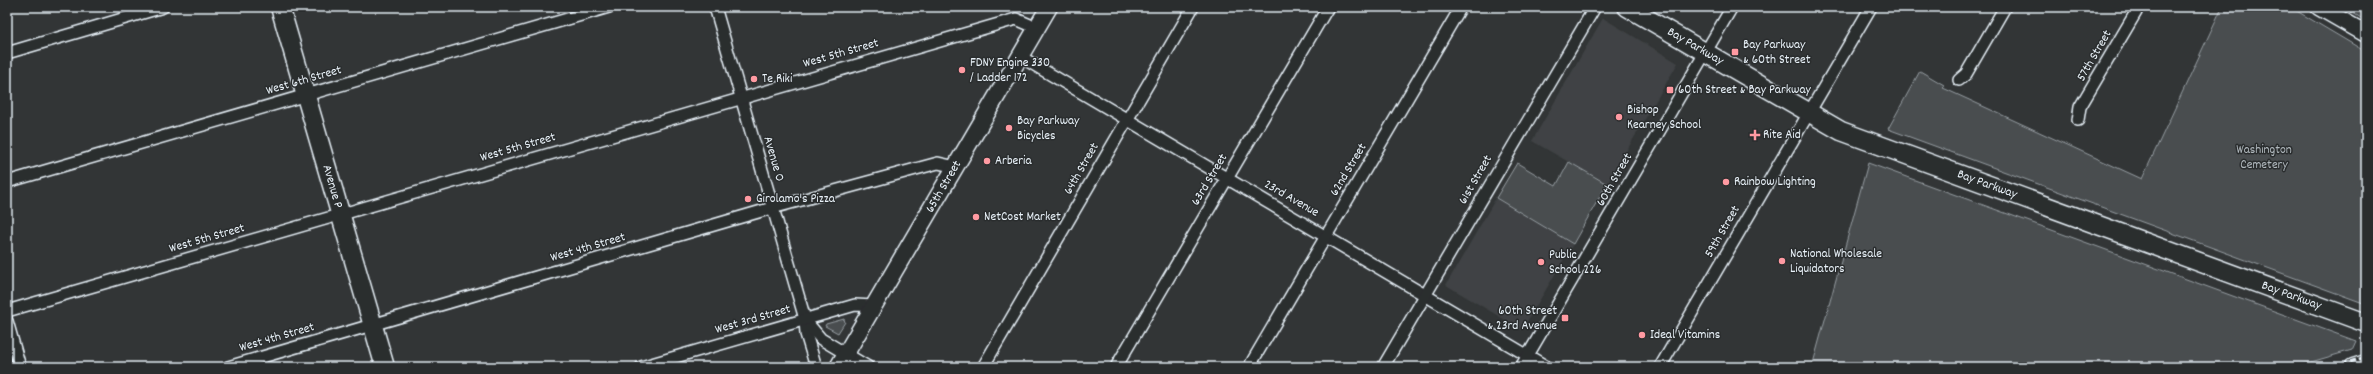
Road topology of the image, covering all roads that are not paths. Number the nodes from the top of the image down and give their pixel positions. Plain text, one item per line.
1 (163, 7) edge
2 (280, 7) edge
3 (609, 7) edge
4 (715, 7) edge
5 (1049, 7) edge
6 (1193, 7) edge
7 (1328, 7) edge
8 (1461, 7) edge
9 (1595, 7) edge
10 (1627, 7) edge
11 (1732, 7) edge
12 (1871, 7) edge
13 (2005, 7) edge
14 (2139, 7) edge
15 (2319, 7) edge
16 (1037, 28) junction
17 (2366, 34) edge
18 (7, 53) edge
19 (1705, 53) junction
20 (1021, 57) junction
21 (1959, 80) dead end
22 (306, 95) junction
23 (741, 98) junction
24 (1809, 114) junction
25 (1127, 119) junction
26 (2078, 120) dead end
27 (956, 167) junction
28 (1227, 178) junction
29 (7, 182) edge
30 (772, 208) junction
31 (340, 214) junction
32 (1326, 236) junction
33 (1426, 294) junction
34 (874, 306) junction
35 (7, 311) edge
36 (805, 319) junction
37 (7, 321) edge
38 (2366, 323) edge
39 (372, 325) junction
40 (1528, 355) junction
41 (842, 360) edge
42 (2366, 363) edge
43 (20, 367) edge
44 (228, 367) edge
45 (385, 367) edge
46 (641, 367) edge
47 (816, 367) edge
48 (868, 367) edge
49 (983, 367) edge
50 (1116, 367) edge
51 (1249, 367) edge
52 (1383, 367) edge
53 (1521, 367) edge
54 (1547, 367) edge
55 (1660, 367) edge
56 (2353, 367) edge

1 - 18 street
2 - 22 main road, Avenue P
3 - 22 street, West 6th Street
4 - 23 street, Avenue O
5 - 16 main road, 65th Street
6 - 25 street, 64th Street
7 - 28 street, 63rd Street
8 - 32 street, 62nd Street
9 - 33 street, 61st Street
10 - 19 main road, Bay Parkway
11 - 19 street, 60th Street
12 - 24 street, 59th Street
13 - 21 street
14 - 26 street, 57th Street
15 - 17 main road
16 - 20 main road, 65th Street
16 - 23 street, West 5th Street
19 - 24 main road, Bay Parkway
19 - 40 street, 60th Street
20 - 25 street, 23rd Avenue
20 - 27 main road, 65th Street
22 - 29 street, West 6th Street
22 - 31 main road, Avenue P
23 - 30 street, Avenue O
23 - 31 street, West 5th Street
24 - 38 main road, Bay Parkway
24 - 55 street, 59th Street
25 - 28 street, 23rd Avenue
25 - 49 street, 64th Street
27 - 30 street, West 4th Street
27 - 34 main road, 65th Street
28 - 32 street, 23rd Avenue
28 - 50 street, 63rd Street
30 - 36 street, Avenue O
30 - 39 street, West 4th Street
31 - 35 street, West 5th Street
31 - 39 main road, Avenue P
32 - 33 street, 23rd Avenue
32 - 51 street, 62nd Street
33 - 40 street, 23rd Avenue
33 - 52 street, 61st Street
34 - 36 street, West 3rd Street
34 - 41 main road, 65th Street
36 - 41 street, Avenue O
36 - 46 street, West 3rd Street
36 - 47 street, Avenue O
37 - 43 street
39 - 44 street, West 4th Street
39 - 45 main road, Avenue P
40 - 53 street, 60th Street
40 - 54 street, 23rd Avenue
41 - 48 street, Avenue O
42 - 56 main road

